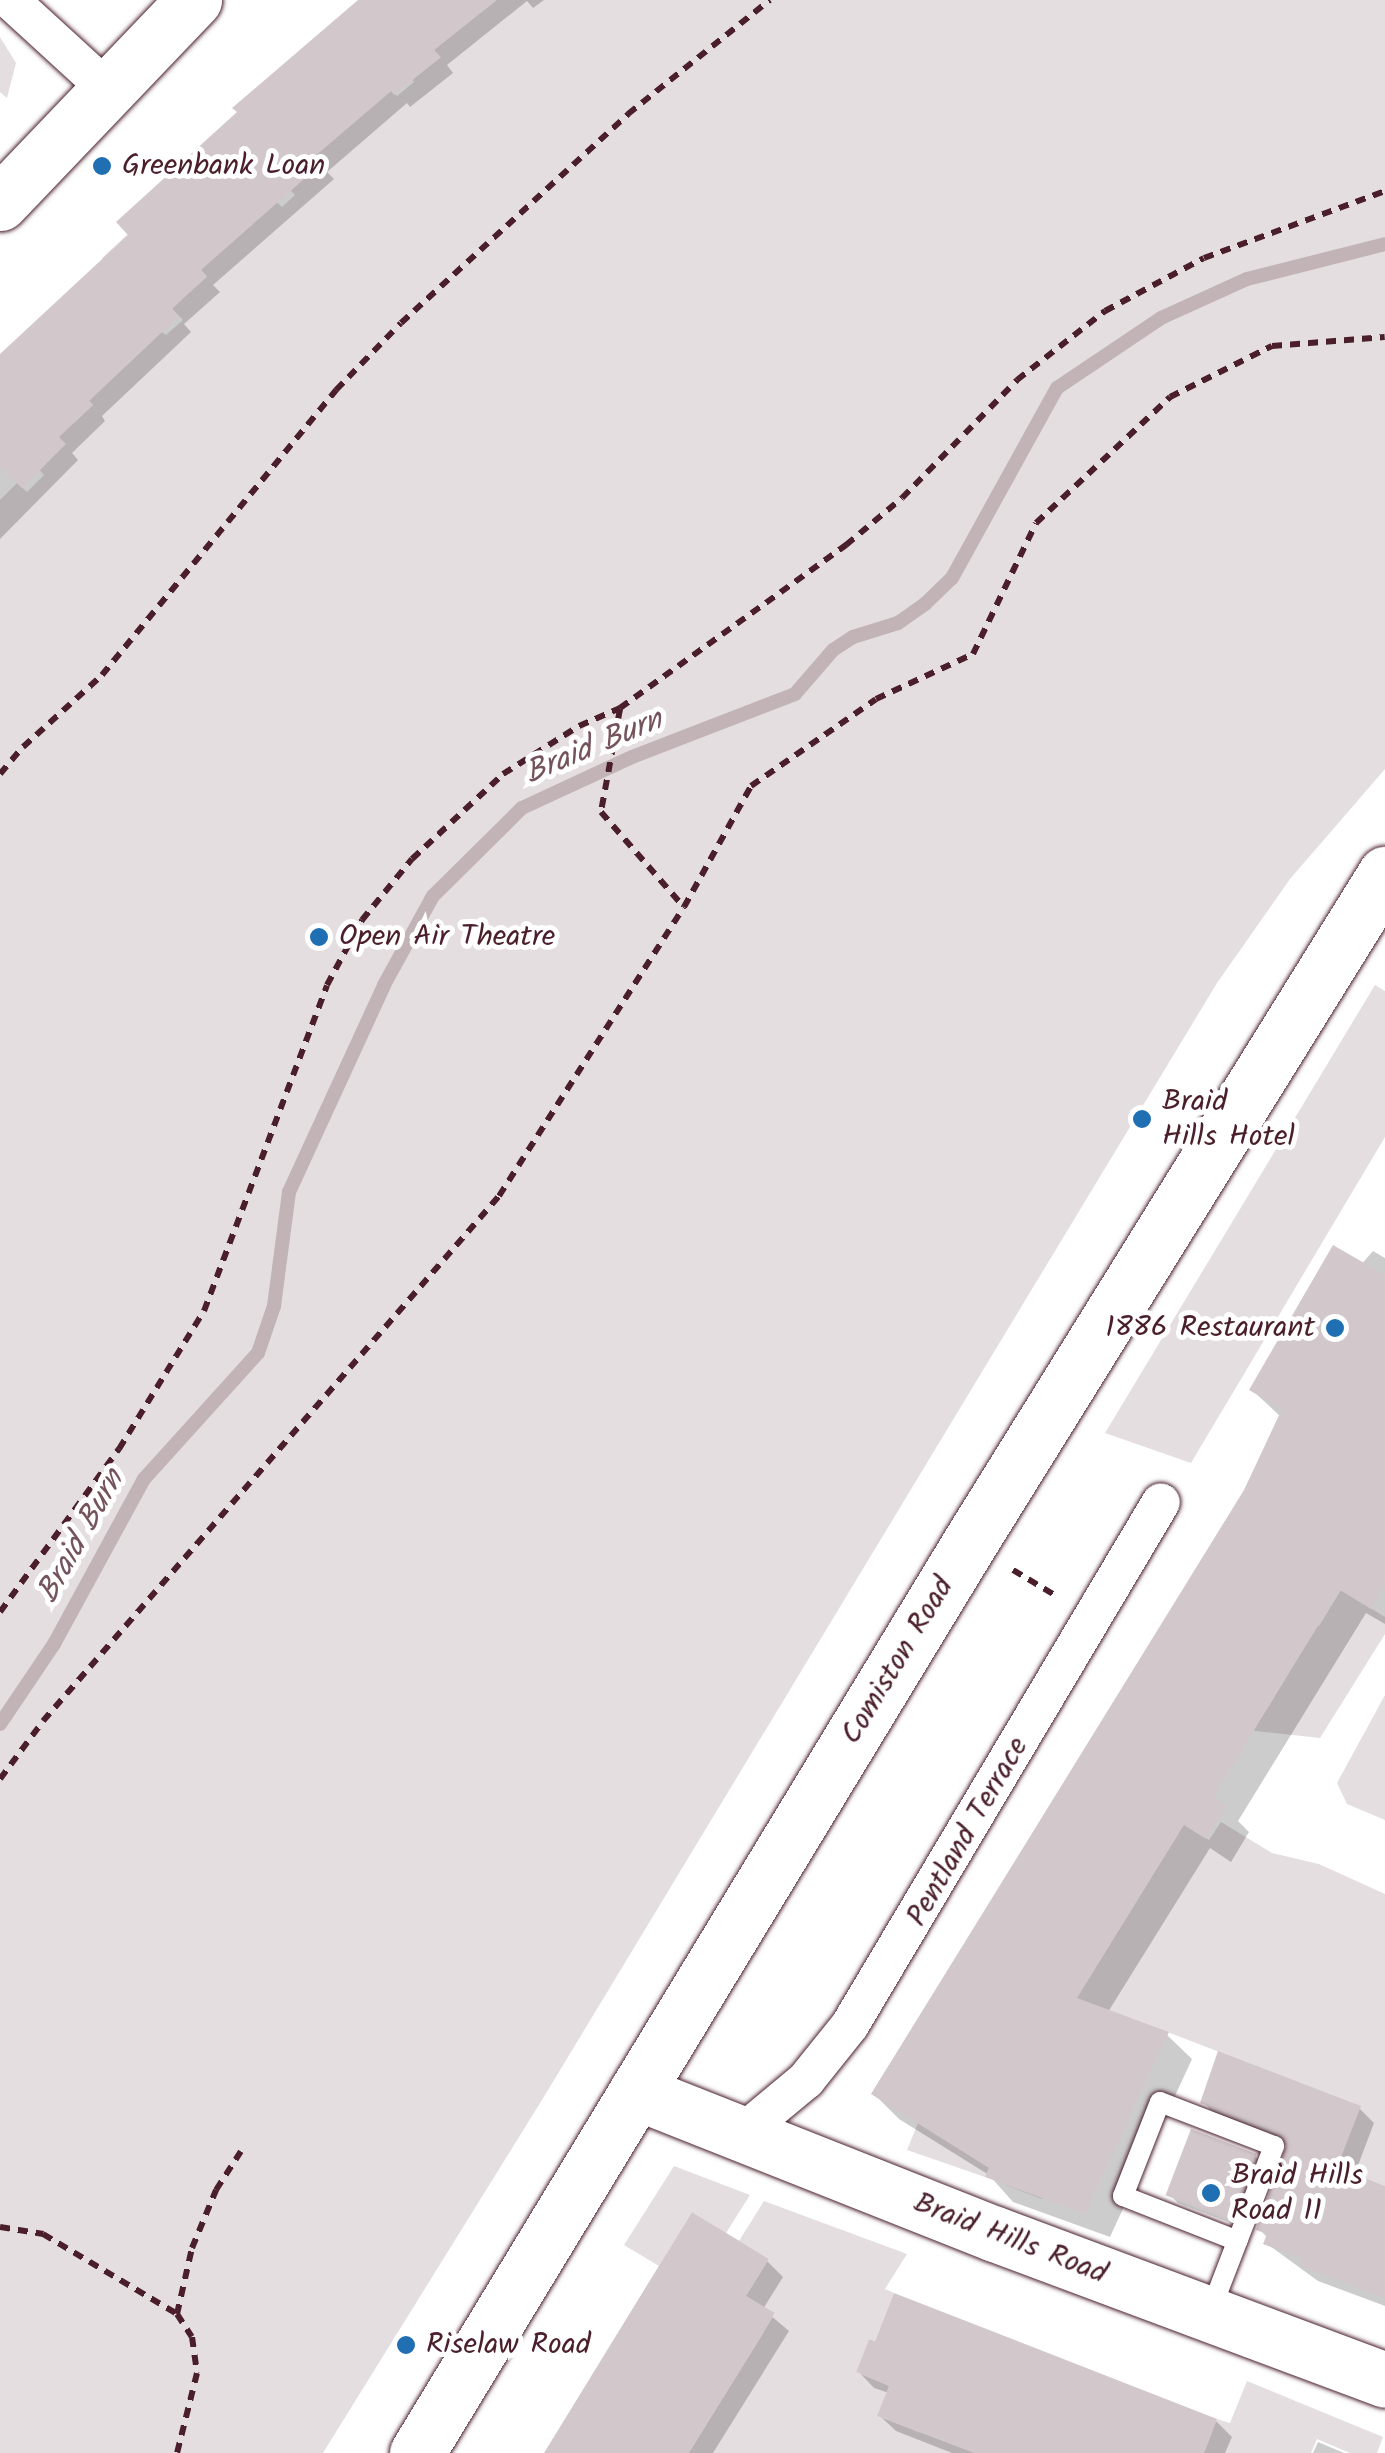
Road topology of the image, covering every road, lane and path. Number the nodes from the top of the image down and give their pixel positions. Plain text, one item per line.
1 (10, 0) edge
2 (194, 0) edge
3 (770, 0) edge
4 (106, 88) junction
5 (1385, 191) edge
6 (0, 203) edge
7 (1385, 337) edge
8 (620, 708) junction
9 (0, 774) edge
10 (1385, 874) edge
11 (684, 907) junction
12 (1160, 1502) dead end
13 (969, 1544) junction
14 (0, 1612) edge
15 (1093, 1618) junction
16 (0, 1779) edge
17 (636, 2092) junction
18 (741, 2134) junction
19 (241, 2151) dead end
20 (0, 2227) edge
21 (1238, 2241) junction
22 (178, 2314) junction
23 (1210, 2314) junction
24 (1385, 2380) edge
25 (177, 2453) edge
26 (417, 2453) edge

1 - 4 street
2 - 4 main road
3 - 9 path
4 - 6 main road
5 - 8 path
7 - 11 path
8 - 11 path
8 - 14 path
10 - 13 main road, Comiston Road
11 - 16 path
12 - 15 street, Pentland Terrace
13 - 15 path
13 - 17 main road, Comiston Road
15 - 18 street, Pentland Terrace
17 - 18 main road, Braid Hills Road
17 - 26 main road, Comiston Road
18 - 23 main road, Braid Hills Road
19 - 22 path
20 - 22 path
21 - 21 lane
21 - 23 lane
22 - 25 path
23 - 24 main road, Braid Hills Road

